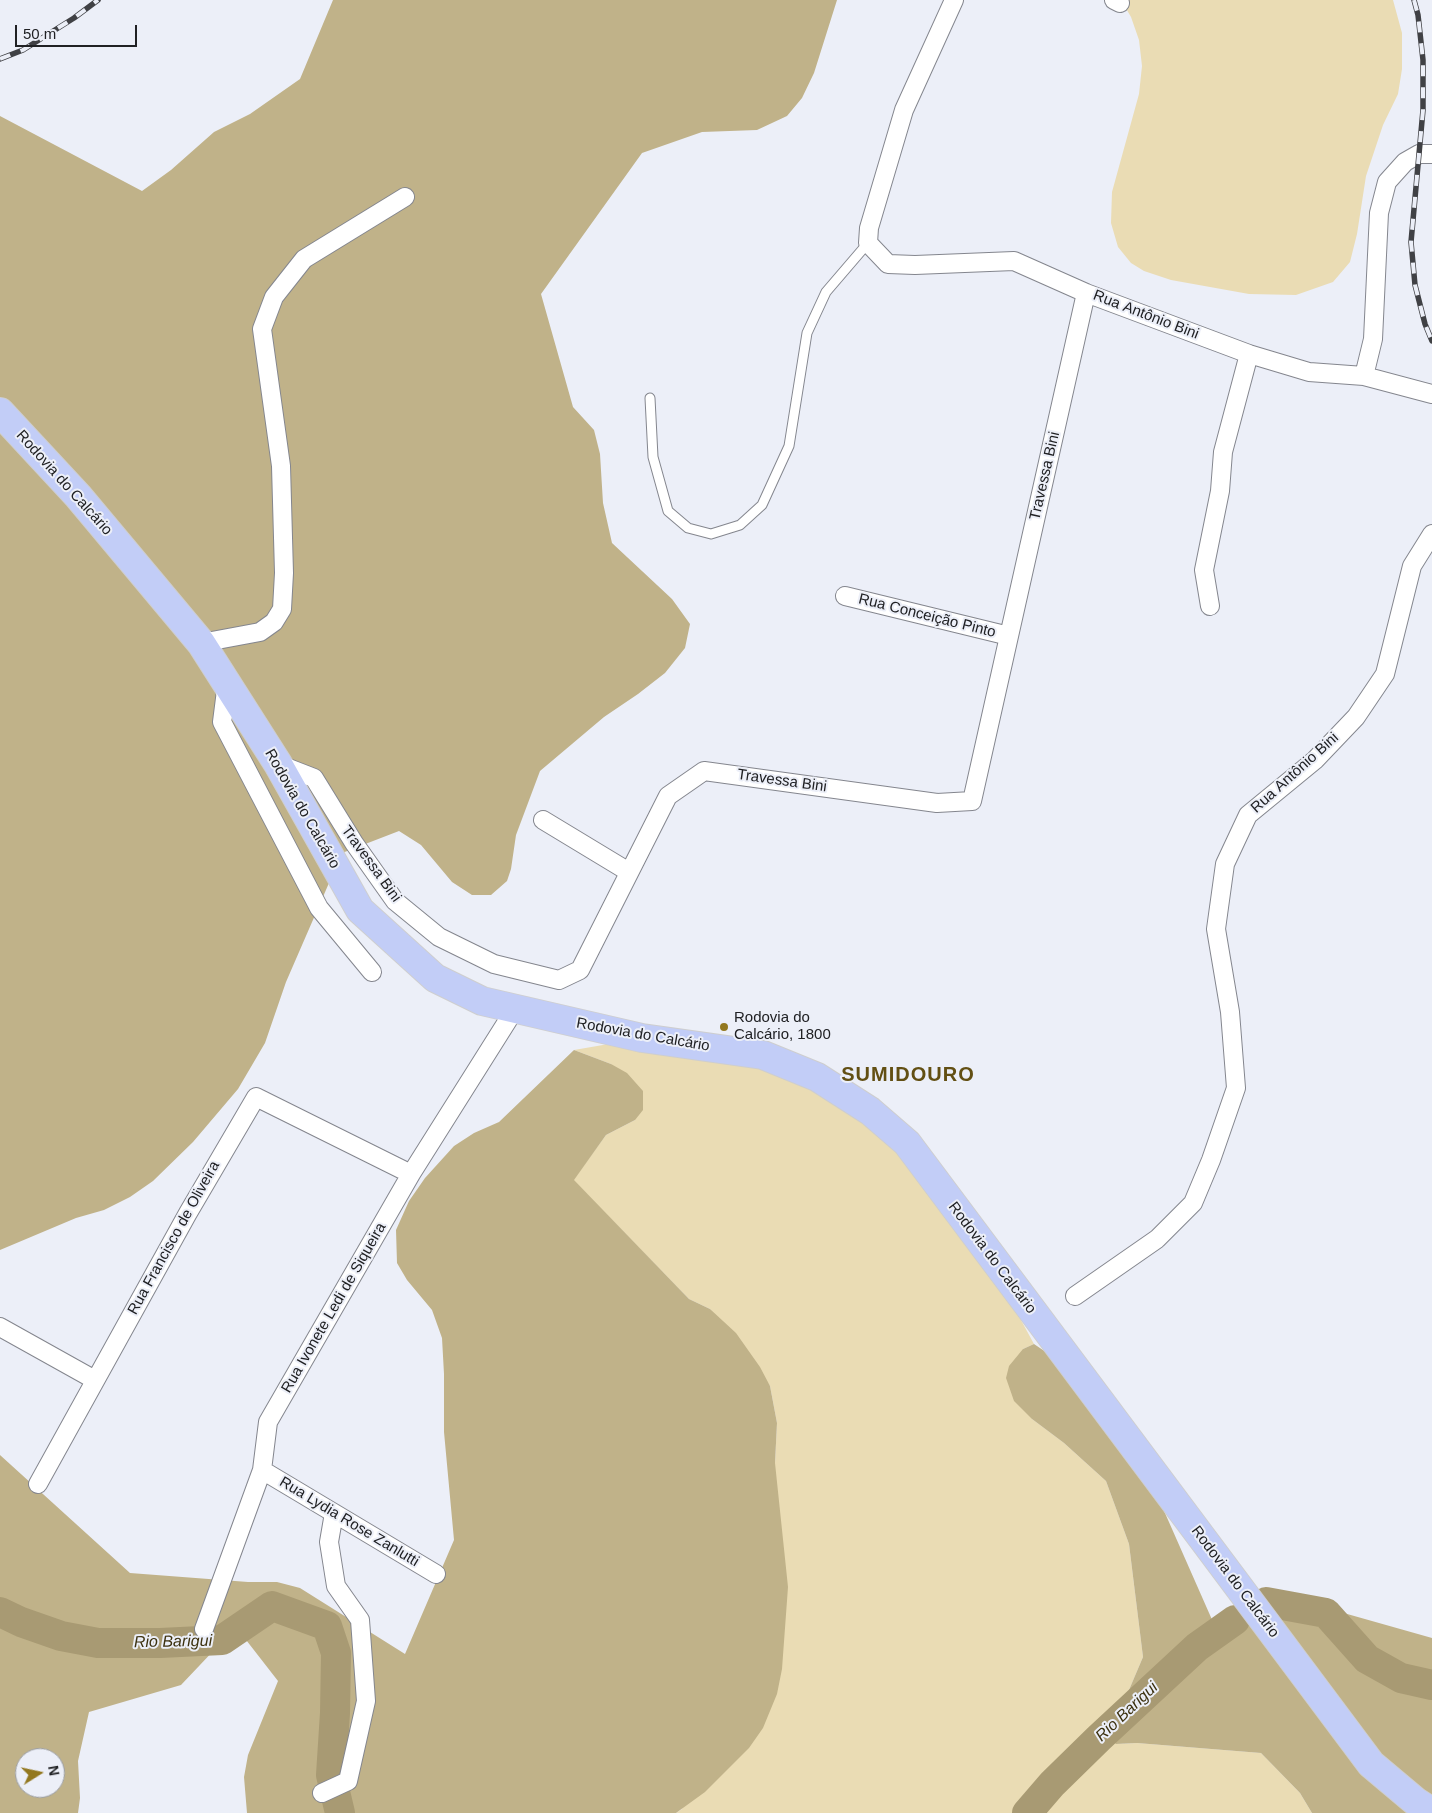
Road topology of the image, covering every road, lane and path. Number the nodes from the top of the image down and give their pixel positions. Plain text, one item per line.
1 (954, 0) edge
2 (1432, 154) edge
3 (405, 197) dead end
4 (868, 243) junction
5 (1086, 293) junction
6 (1249, 354) junction
7 (1364, 376) junction
8 (1432, 394) edge
9 (650, 398) dead end
10 (0, 412) edge
11 (1432, 534) edge
12 (845, 596) dead end
13 (1210, 606) dead end
14 (1009, 636) junction
15 (201, 644) junction
16 (227, 683) junction
17 (278, 764) junction
18 (543, 820) dead end
19 (629, 872) junction
20 (372, 972) dead end
21 (515, 1009) junction
22 (411, 1174) junction
23 (1075, 1296) dead end
24 (0, 1327) edge
25 (95, 1380) junction
26 (262, 1470) junction
27 (38, 1484) dead end
28 (334, 1513) junction
29 (436, 1574) dead end
30 (204, 1629) dead end
31 (322, 1793) dead end
32 (1432, 1812) edge

1 - 4 street
2 - 7 street
3 - 15 street
4 - 5 street, Rua Antônio Bini
4 - 9 lane
5 - 6 street, Rua Antônio Bini
5 - 14 street, Travessa Bini
6 - 7 street, Rua Antônio Bini
6 - 13 street
7 - 8 street, Rua Antônio Bini
10 - 15 main road, Rodovia do Calcário
11 - 23 street, Rua Antônio Bini
12 - 14 street, Rua Conceição Pinto
14 - 19 street, Travessa Bini
15 - 16 main road, Rodovia do Calcário
16 - 17 main road, Rodovia do Calcário
16 - 20 street
17 - 19 street, Travessa Bini
17 - 21 main road, Rodovia do Calcário
18 - 19 street
21 - 22 street, Rua Ivonete Ledi de Siqueira
21 - 32 main road, Rodovia do Calcário
22 - 25 street, Rua Francisco de Oliveira
22 - 26 street, Rua Ivonete Ledi de Siqueira
24 - 25 street
25 - 27 street, Rua Francisco de Oliveira
26 - 28 street, Rua Lydia Rose Zanlutti
26 - 30 street, Rua Ivonete Ledi de Siqueira
28 - 29 street, Rua Lydia Rose Zanlutti
28 - 31 street

